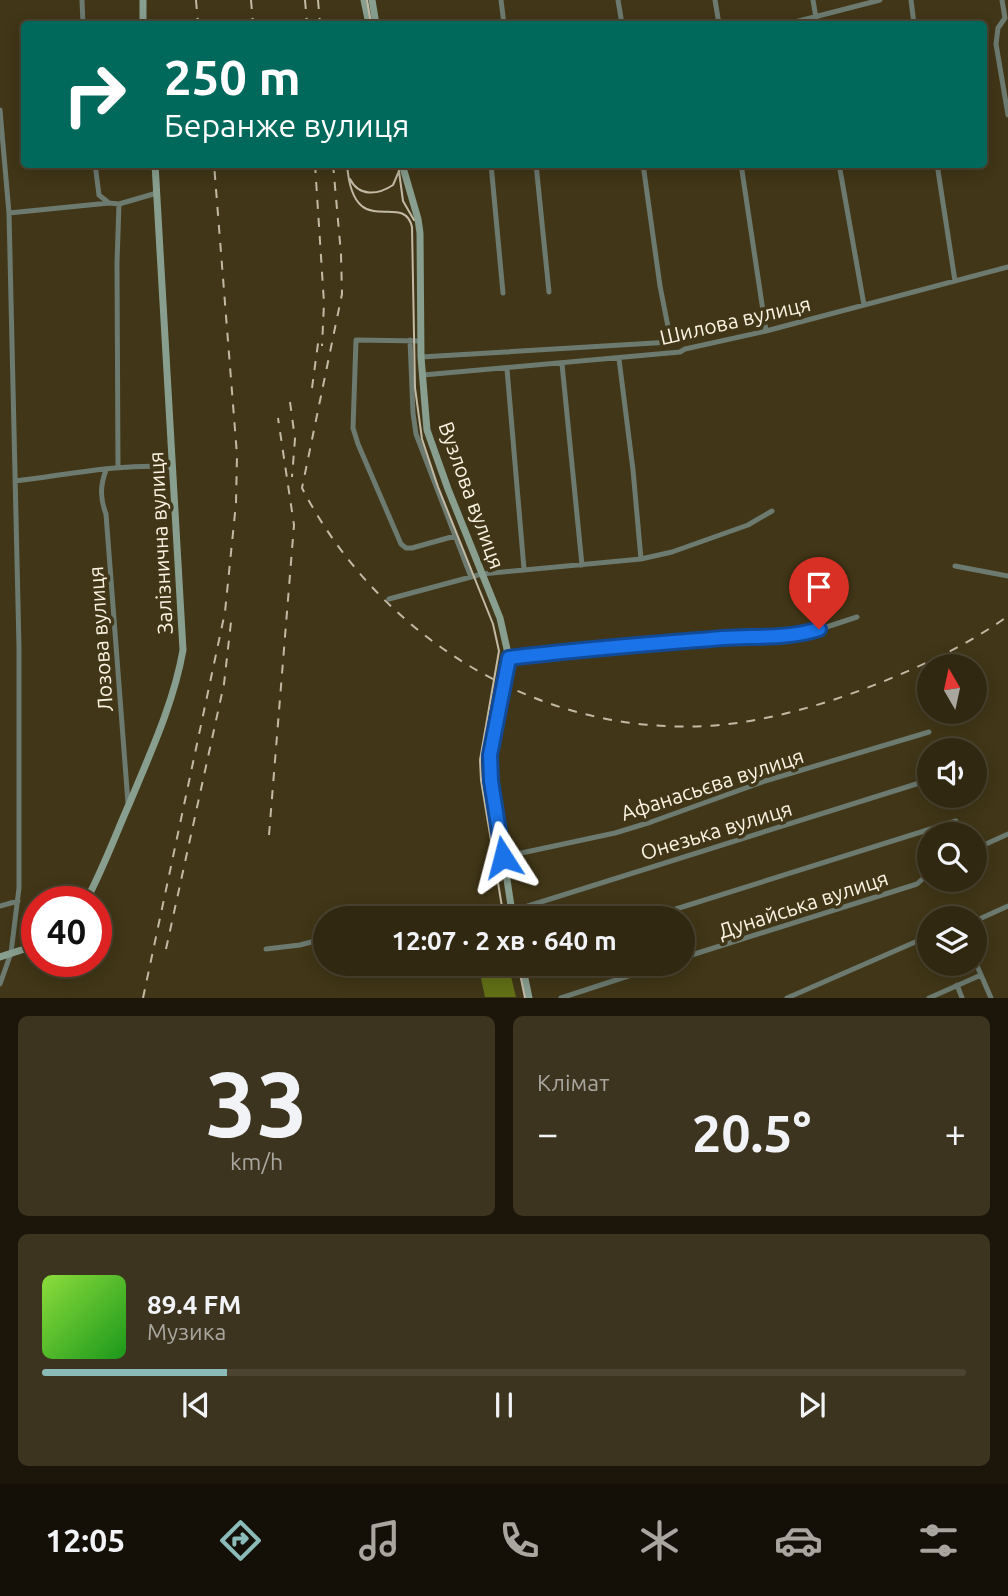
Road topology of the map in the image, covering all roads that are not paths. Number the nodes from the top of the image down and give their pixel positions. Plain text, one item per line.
1 (82, 0) edge
2 (143, 0) edge
3 (364, 0) edge
4 (372, 0) edge
5 (500, 0) edge
6 (618, 0) edge
7 (715, 0) edge
8 (813, 0) edge
9 (880, 0) edge
10 (911, 0) edge
11 (1002, 0) edge
12 (816, 16) junction
13 (1006, 19) edge
14 (83, 21) edge
15 (143, 21) edge
16 (368, 21) edge
17 (376, 21) edge
18 (504, 21) edge
19 (622, 21) edge
20 (718, 21) edge
21 (798, 21) edge
22 (817, 21) edge
23 (914, 21) edge
24 (0, 110) edge
25 (1008, 115) edge
26 (96, 168) edge
27 (155, 168) edge
28 (403, 168) edge
29 (491, 168) edge
30 (536, 168) edge
31 (644, 168) edge
32 (742, 168) edge
33 (840, 168) edge
34 (938, 168) edge
35 (157, 193) junction
36 (109, 202) junction
37 (119, 204) junction
38 (9, 213) junction
39 (1008, 267) edge
40 (955, 281) junction
41 (550, 292) dead end
42 (503, 293) dead end
43 (864, 305) junction
44 (765, 331) junction
45 (410, 340) junction
46 (421, 341) junction
47 (421, 357) junction
48 (620, 359) junction
49 (562, 364) junction
50 (507, 369) junction
51 (423, 375) junction
52 (173, 467) junction
53 (118, 468) junction
54 (106, 470) junction
55 (15, 481) junction
56 (772, 511) dead end
57 (455, 536) junction
58 (641, 559) junction
59 (582, 565) junction
60 (955, 566) dead end
61 (524, 569) junction
62 (482, 573) junction
63 (1008, 576) edge
64 (471, 577) junction
65 (389, 599) dead end
66 (857, 617) dead end
67 (509, 658) junction
68 (929, 732) dead end
69 (917, 784) edge
70 (128, 807) junction
71 (956, 821) dead end
72 (1008, 834) edge
73 (987, 844) edge
74 (503, 857) junction
75 (917, 884) edge
76 (95, 886) edge
77 (18, 901) junction
78 (0, 906) edge
79 (511, 906) edge
80 (541, 906) edge
81 (685, 906) edge
82 (1008, 906) edge
83 (987, 916) edge
84 (917, 941) edge
85 (313, 942) edge
86 (266, 949) dead end
87 (21, 950) edge
88 (11, 953) junction
89 (695, 954) edge
90 (0, 957) edge
91 (524, 976) edge
92 (628, 976) edge
93 (979, 976) edge
94 (981, 976) edge
95 (0, 984) edge
96 (957, 985) junction
97 (529, 998) edge
98 (561, 998) edge
99 (787, 998) edge
100 (929, 998) edge
101 (962, 998) edge
102 (991, 998) edge

1 - 14 street
2 - 15 street
3 - 16 street
4 - 17 street
5 - 18 street
6 - 19 street
7 - 20 street
8 - 12 street
9 - 12 street
10 - 23 street
11 - 13 street
12 - 21 street
12 - 22 street
13 - 25 street
24 - 38 street
26 - 36 street
27 - 35 street, Залізнична вулиця
28 - 46 street, Вузлова вулиця
29 - 42 street
30 - 41 street
31 - 47 street, Шилова вулиця
32 - 44 street
33 - 43 street
34 - 40 street
35 - 37 street
35 - 52 street, Залізнична вулиця
36 - 37 street
36 - 38 street
37 - 53 street
38 - 55 street
39 - 40 street, Шилова вулиця
40 - 43 street, Шилова вулиця
43 - 44 street, Шилова вулиця
44 - 48 street, Шилова вулиця
45 - 46 street
45 - 57 street
45 - 57 street
46 - 47 street, Вузлова вулиця
47 - 51 street, Вузлова вулиця
48 - 49 street, Шилова вулиця
48 - 58 street
49 - 50 street, Шилова вулиця
49 - 59 street
50 - 51 street, Шилова вулиця
50 - 61 street
51 - 62 street, Вузлова вулиця
52 - 53 street
52 - 70 street, Залізнична вулиця
53 - 54 street
54 - 55 street
54 - 70 street, Лозова вулиця
55 - 77 street
56 - 58 street
57 - 64 street
58 - 59 street
59 - 61 street
60 - 63 street
61 - 62 street
62 - 64 street
62 - 67 street, Вузлова вулиця
64 - 65 street
66 - 67 street
67 - 74 street
68 - 74 street, Афанасьєва вулиця
69 - 80 street, Онезька вулиця
70 - 76 street, Залізнична вулиця
71 - 81 street
72 - 73 street
74 - 79 street
75 - 89 street, Дунайська вулиця
77 - 78 street
77 - 88 street
82 - 83 street
84 - 99 street
85 - 86 street
87 - 88 street
88 - 90 street
88 - 95 street
91 - 97 street
92 - 98 street
93 - 96 street
94 - 102 street
96 - 100 street
96 - 101 street

